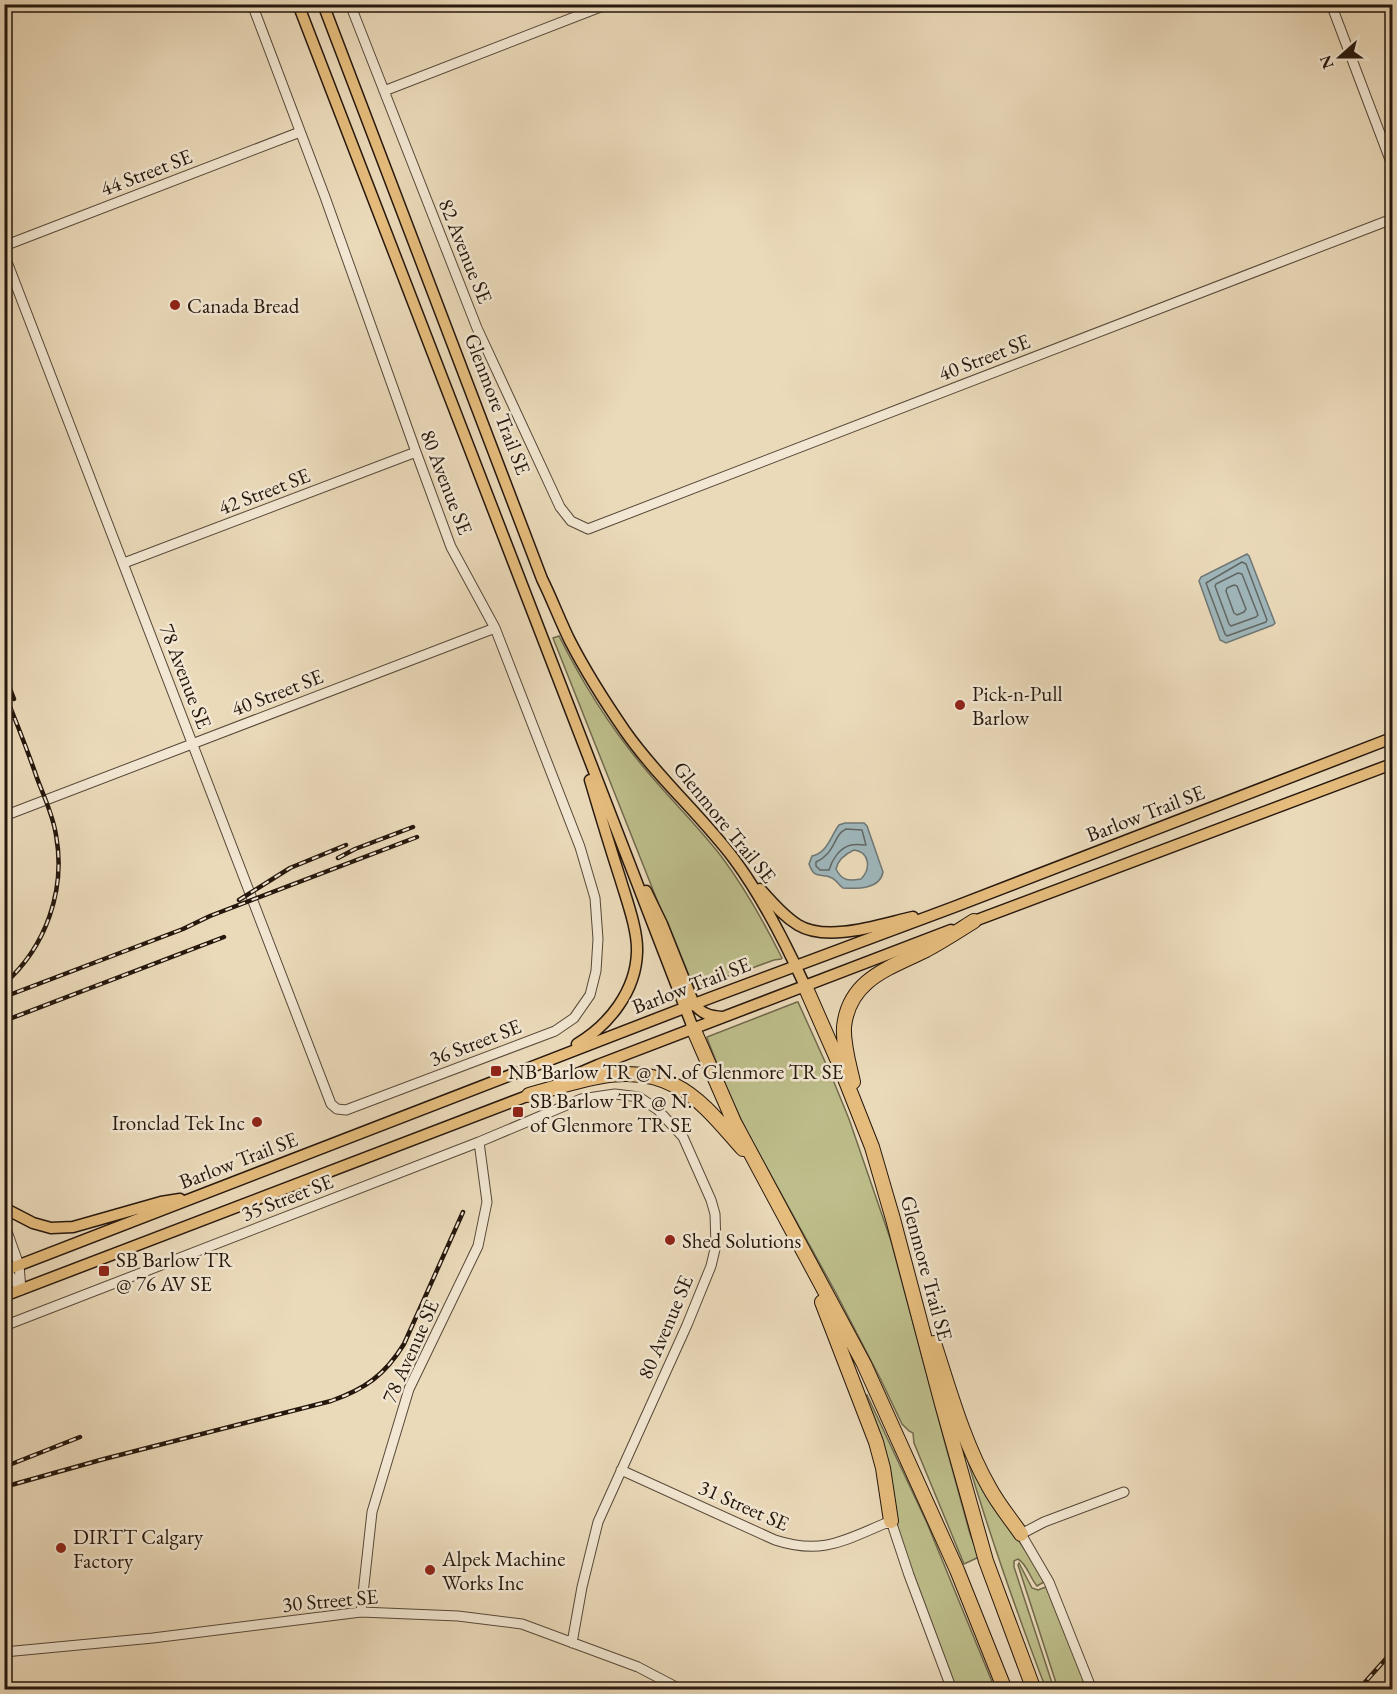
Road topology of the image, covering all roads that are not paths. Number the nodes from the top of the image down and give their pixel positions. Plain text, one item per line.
1 (252, 4) edge
2 (298, 4) edge
3 (323, 4) edge
4 (350, 4) edge
5 (608, 4) edge
6 (1331, 4) edge
7 (384, 91) junction
8 (300, 132) junction
9 (1392, 165) edge
10 (1392, 219) edge
11 (4, 246) edge
12 (4, 254) edge
13 (416, 452) junction
14 (588, 529) joint
15 (124, 563) junction
16 (495, 628) junction
17 (1392, 738) edge
18 (581, 741) junction
19 (192, 744) junction
20 (1392, 764) edge
21 (4, 816) edge
22 (734, 860) junction
23 (954, 907) junction
24 (974, 921) junction
25 (796, 966) junction
26 (596, 971) joint
27 (805, 986) junction
28 (689, 1006) junction
29 (723, 1017) junction
30 (693, 1029) junction
31 (545, 1062) junction
32 (529, 1095) junction
33 (581, 1098) joint
34 (337, 1109) joint
35 (861, 1119) junction
36 (480, 1142) junction
37 (756, 1163) junction
38 (201, 1196) junction
39 (4, 1208) edge
40 (893, 1219) junction
41 (4, 1223) edge
42 (797, 1239) junction
43 (19, 1265) junction
44 (6, 1273) edge
45 (21, 1290) junction
46 (4, 1296) edge
47 (4, 1326) edge
48 (621, 1470) junction
49 (1124, 1492) dead end
50 (891, 1521) junction
51 (1021, 1534) junction
52 (361, 1612) junction
53 (572, 1643) junction
54 (4, 1652) edge
55 (682, 1689) edge
56 (952, 1689) edge
57 (1005, 1689) edge
58 (1034, 1689) edge
59 (1092, 1689) edge

1 - 8 street, 80 Avenue SE
2 - 18 main road, Glenmore Trail SE
3 - 22 main road, Glenmore Trail SE
4 - 7 street, 82 Avenue SE
5 - 7 street
6 - 9 street
7 - 14 street, 82 Avenue SE
8 - 11 street, 44 Street SE
8 - 13 street, 80 Avenue SE
10 - 14 street, 40 Street SE
12 - 15 street, 78 Avenue SE
13 - 15 street, 42 Street SE
13 - 16 street, 80 Avenue SE
15 - 19 street, 78 Avenue SE
16 - 19 street, 40 Street SE
16 - 26 street, 80 Avenue SE
17 - 23 main road, Barlow Trail SE
18 - 28 main road, Glenmore Trail SE
18 - 31 main road
19 - 21 street, 40 Street SE
19 - 34 street, 78 Avenue SE
20 - 24 main road, Barlow Trail SE
22 - 23 main road
22 - 25 main road, Glenmore Trail SE
23 - 25 main road, Barlow Trail SE
24 - 27 main road, Barlow Trail SE
24 - 35 highway
25 - 27 main road, Glenmore Trail SE
25 - 28 main road, Barlow Trail SE
26 - 34 street, 36 Street SE
27 - 29 main road, Barlow Trail SE
27 - 35 highway, Glenmore Trail SE
28 - 29 main road
28 - 30 main road
28 - 31 main road, Barlow Trail SE
29 - 30 main road, Barlow Trail SE
30 - 32 main road, Barlow Trail SE
30 - 37 highway
31 - 38 main road, Barlow Trail SE
32 - 37 highway
32 - 45 main road, Barlow Trail SE
33 - 36 street, 35 Street SE
33 - 48 street, 80 Avenue SE
35 - 40 highway, Glenmore Trail SE
36 - 47 street, 35 Street SE
36 - 52 street, 78 Avenue SE
37 - 42 highway
38 - 39 main road
38 - 43 main road, Barlow Trail SE
40 - 51 highway
40 - 58 highway, Glenmore Trail SE
41 - 43 street
42 - 50 highway
42 - 57 highway
43 - 44 main road, Barlow Trail SE
43 - 45 street
44 - 45 street
45 - 46 main road, Barlow Trail SE
48 - 50 street, 31 Street SE
48 - 53 street, 80 Avenue SE
49 - 51 street
50 - 56 street
51 - 59 street
52 - 53 street, 30 Street SE
52 - 54 street, 30 Street SE
53 - 55 street, 30 Street SE

